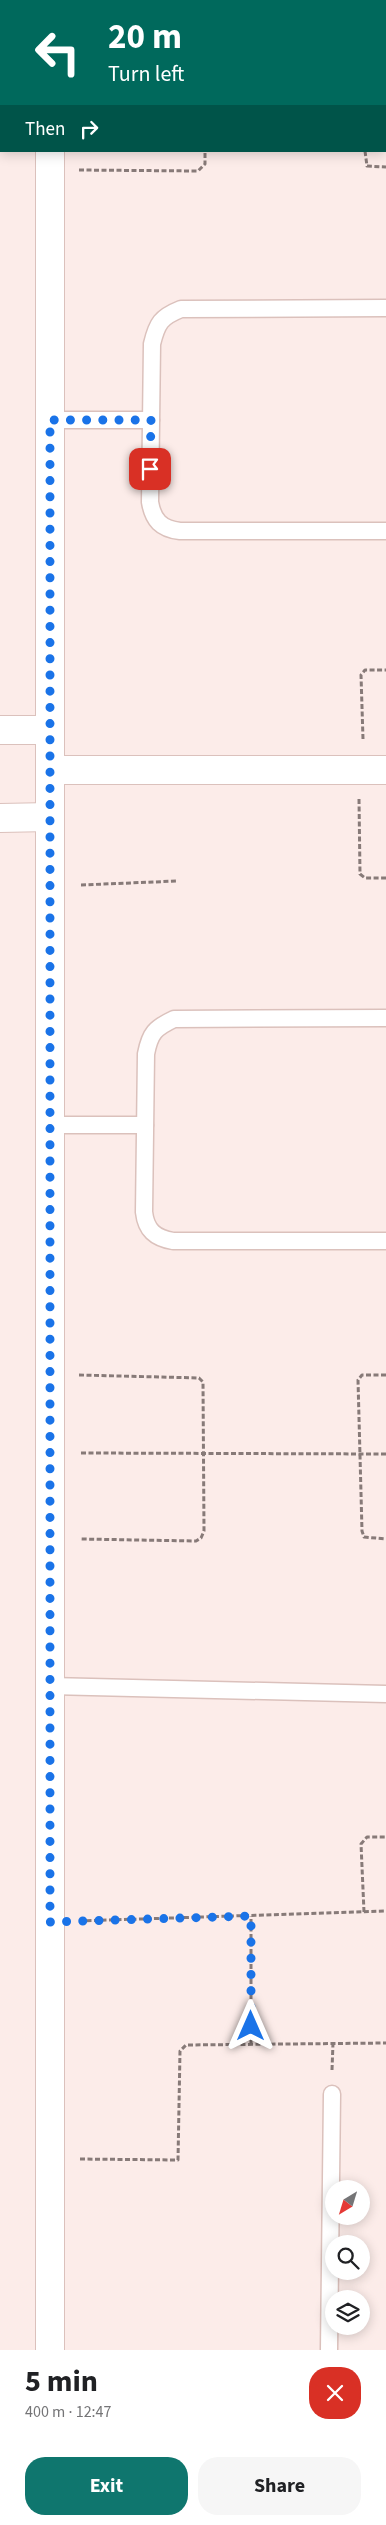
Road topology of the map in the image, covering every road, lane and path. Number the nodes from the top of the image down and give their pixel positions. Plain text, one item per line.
1 (205, 152) edge
2 (365, 152) edge
3 (50, 160) edge
4 (386, 166) edge
5 (386, 308) edge
6 (50, 420) junction
7 (151, 420) junction
8 (386, 531) edge
9 (386, 670) edge
10 (0, 730) edge
11 (50, 730) junction
12 (50, 770) junction
13 (370, 770) edge
14 (50, 817) junction
15 (0, 818) edge
16 (386, 878) edge
17 (177, 881) dead end
18 (50, 886) junction
19 (386, 1018) edge
20 (145, 1125) junction
21 (51, 1126) junction
22 (386, 1241) edge
23 (50, 1374) junction
24 (386, 1375) edge
25 (50, 1453) junction
26 (203, 1453) junction
27 (360, 1454) junction
28 (386, 1454) edge
29 (50, 1539) junction
30 (386, 1539) edge
31 (50, 1686) junction
32 (386, 1694) edge
33 (386, 1837) edge
34 (364, 1912) junction
35 (386, 1912) edge
36 (251, 1916) junction
37 (50, 1922) junction
38 (386, 2043) edge
39 (251, 2044) junction
40 (332, 2094) dead end
41 (50, 2159) junction
42 (50, 2350) edge
43 (329, 2350) edge

1 - 3 path
2 - 4 path
3 - 6 street
5 - 7 lane
6 - 7 lane
6 - 11 street
7 - 8 lane
9 - 13 path
10 - 11 street
11 - 12 street
12 - 13 street
12 - 14 street
13 - 16 path
14 - 15 street
14 - 18 street
17 - 18 path
18 - 21 street
19 - 20 lane
20 - 21 lane
20 - 22 lane
21 - 23 street
23 - 25 street
23 - 26 path
24 - 27 path
25 - 26 path
25 - 29 street
26 - 27 path
26 - 29 path
27 - 28 path
27 - 30 path
29 - 31 street
31 - 32 lane
31 - 37 street
33 - 34 path
34 - 35 path
34 - 36 path
36 - 37 path
36 - 39 path
37 - 41 street
38 - 39 path
39 - 41 path
40 - 43 lane
41 - 42 street

